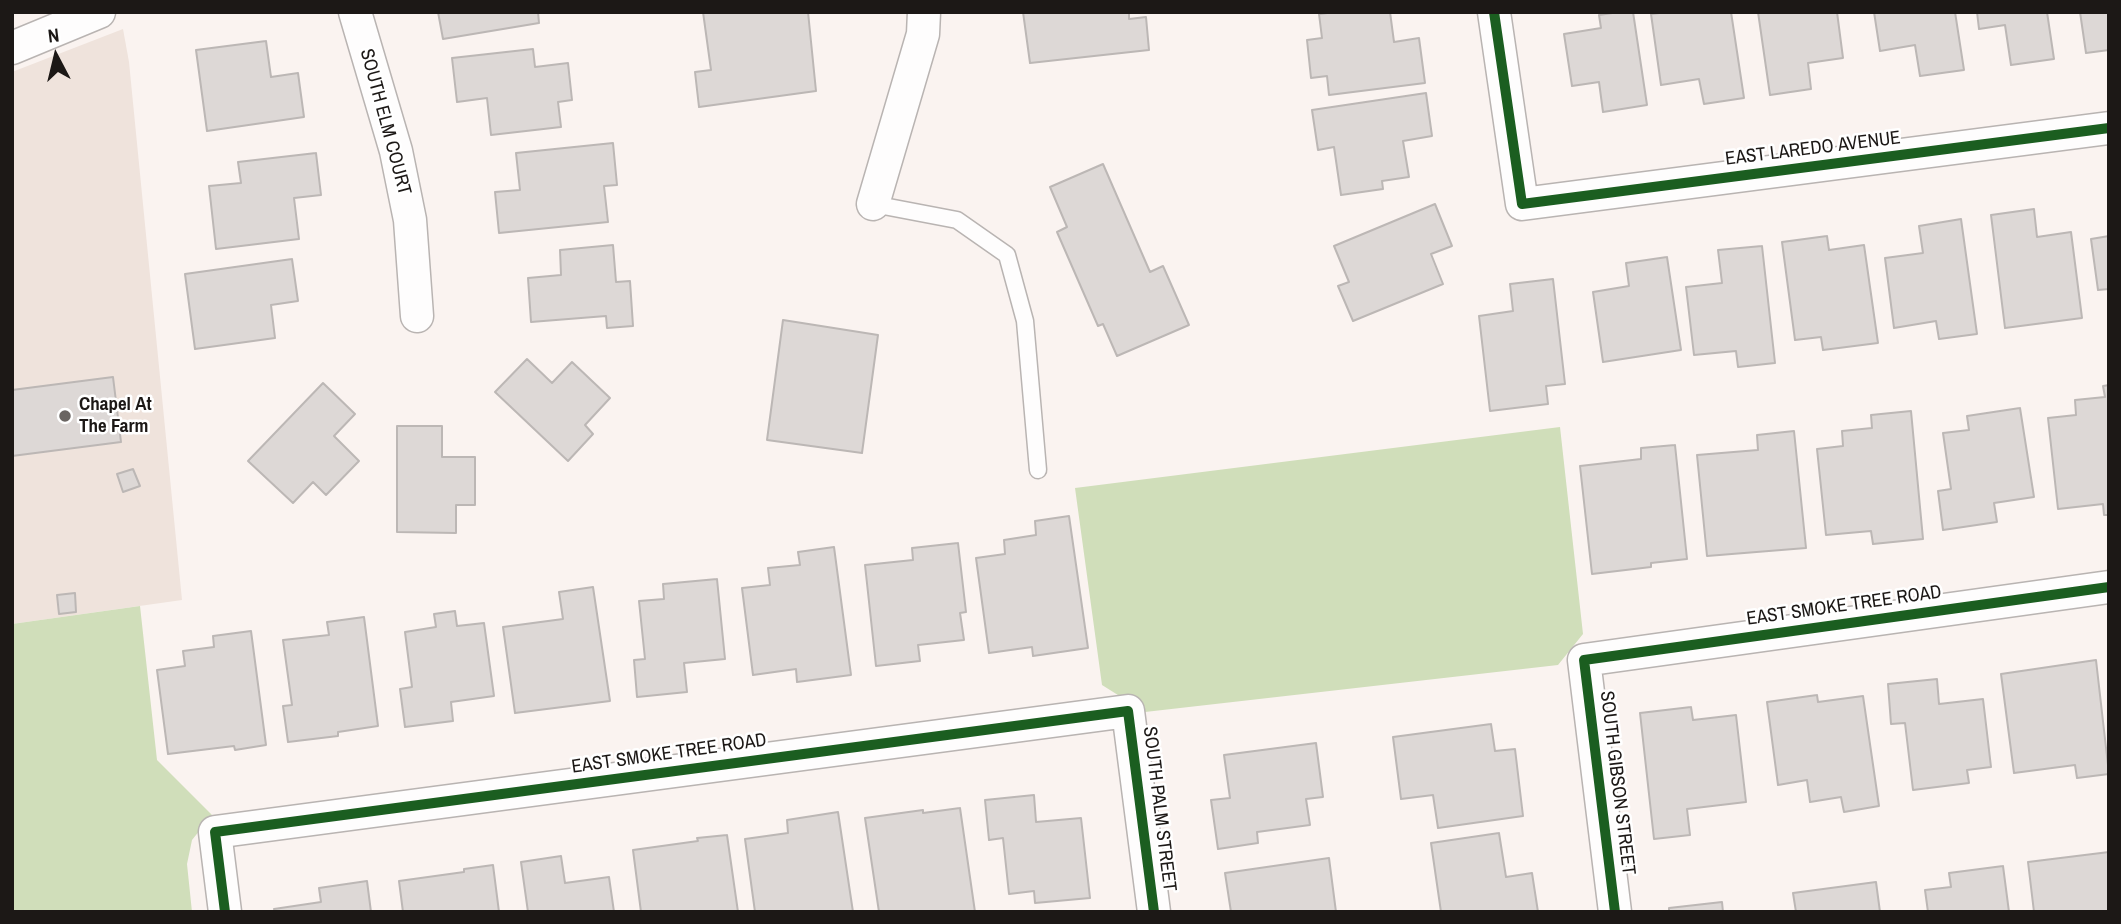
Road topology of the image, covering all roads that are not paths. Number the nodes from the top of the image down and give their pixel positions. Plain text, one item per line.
1 (99, 12) edge
2 (355, 12) edge
3 (924, 12) edge
4 (1493, 12) edge
5 (12, 48) edge
6 (2109, 128) edge
7 (873, 204) joint
8 (417, 316) dead end
9 (1038, 470) dead end
10 (2109, 587) edge
11 (1584, 660) joint
12 (1128, 711) joint
13 (225, 912) edge
14 (1154, 912) edge
15 (1615, 912) edge

1 - 5 street
2 - 8 street, SOUTH ELM COURT
3 - 7 street
4 - 6 street, EAST LAREDO AVENUE
7 - 9 lane
10 - 11 street, EAST SMOKE TREE ROAD
11 - 15 street, SOUTH GIBSON STREET
12 - 13 street, EAST SMOKE TREE ROAD
12 - 14 street, SOUTH PALM STREET

